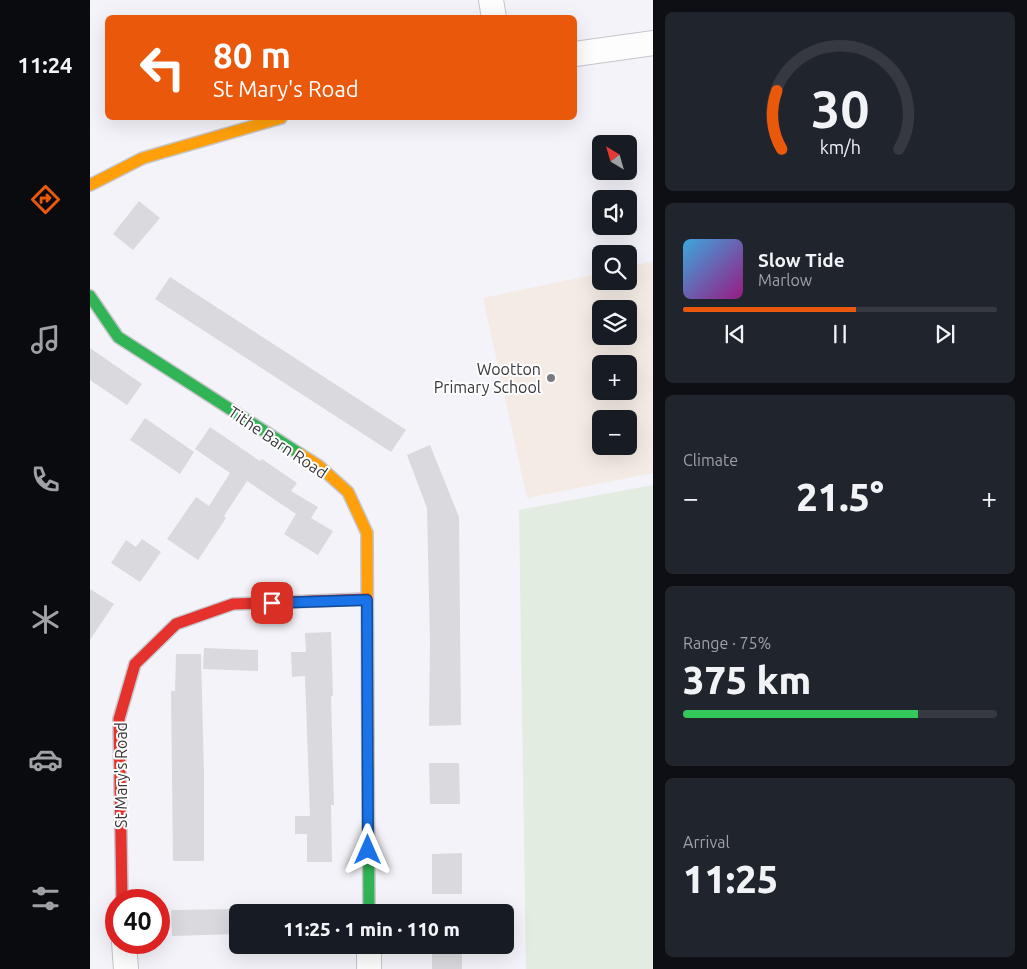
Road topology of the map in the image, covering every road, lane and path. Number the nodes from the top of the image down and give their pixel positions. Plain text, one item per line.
1 (491, 0) edge
2 (494, 15) edge
3 (653, 43) edge
4 (577, 54) edge
5 (274, 120) edge
6 (90, 185) edge
7 (90, 296) edge
8 (367, 600) junction
9 (122, 889) edge
10 (369, 904) edge
11 (125, 954) edge
12 (369, 954) edge
13 (126, 969) edge
14 (369, 969) edge

1 - 2 street
3 - 4 street
5 - 6 street
7 - 8 street, Tithe Barn Road
8 - 9 street, St Mary's Road
8 - 10 street, Tithe Barn Road
11 - 13 street
12 - 14 street

